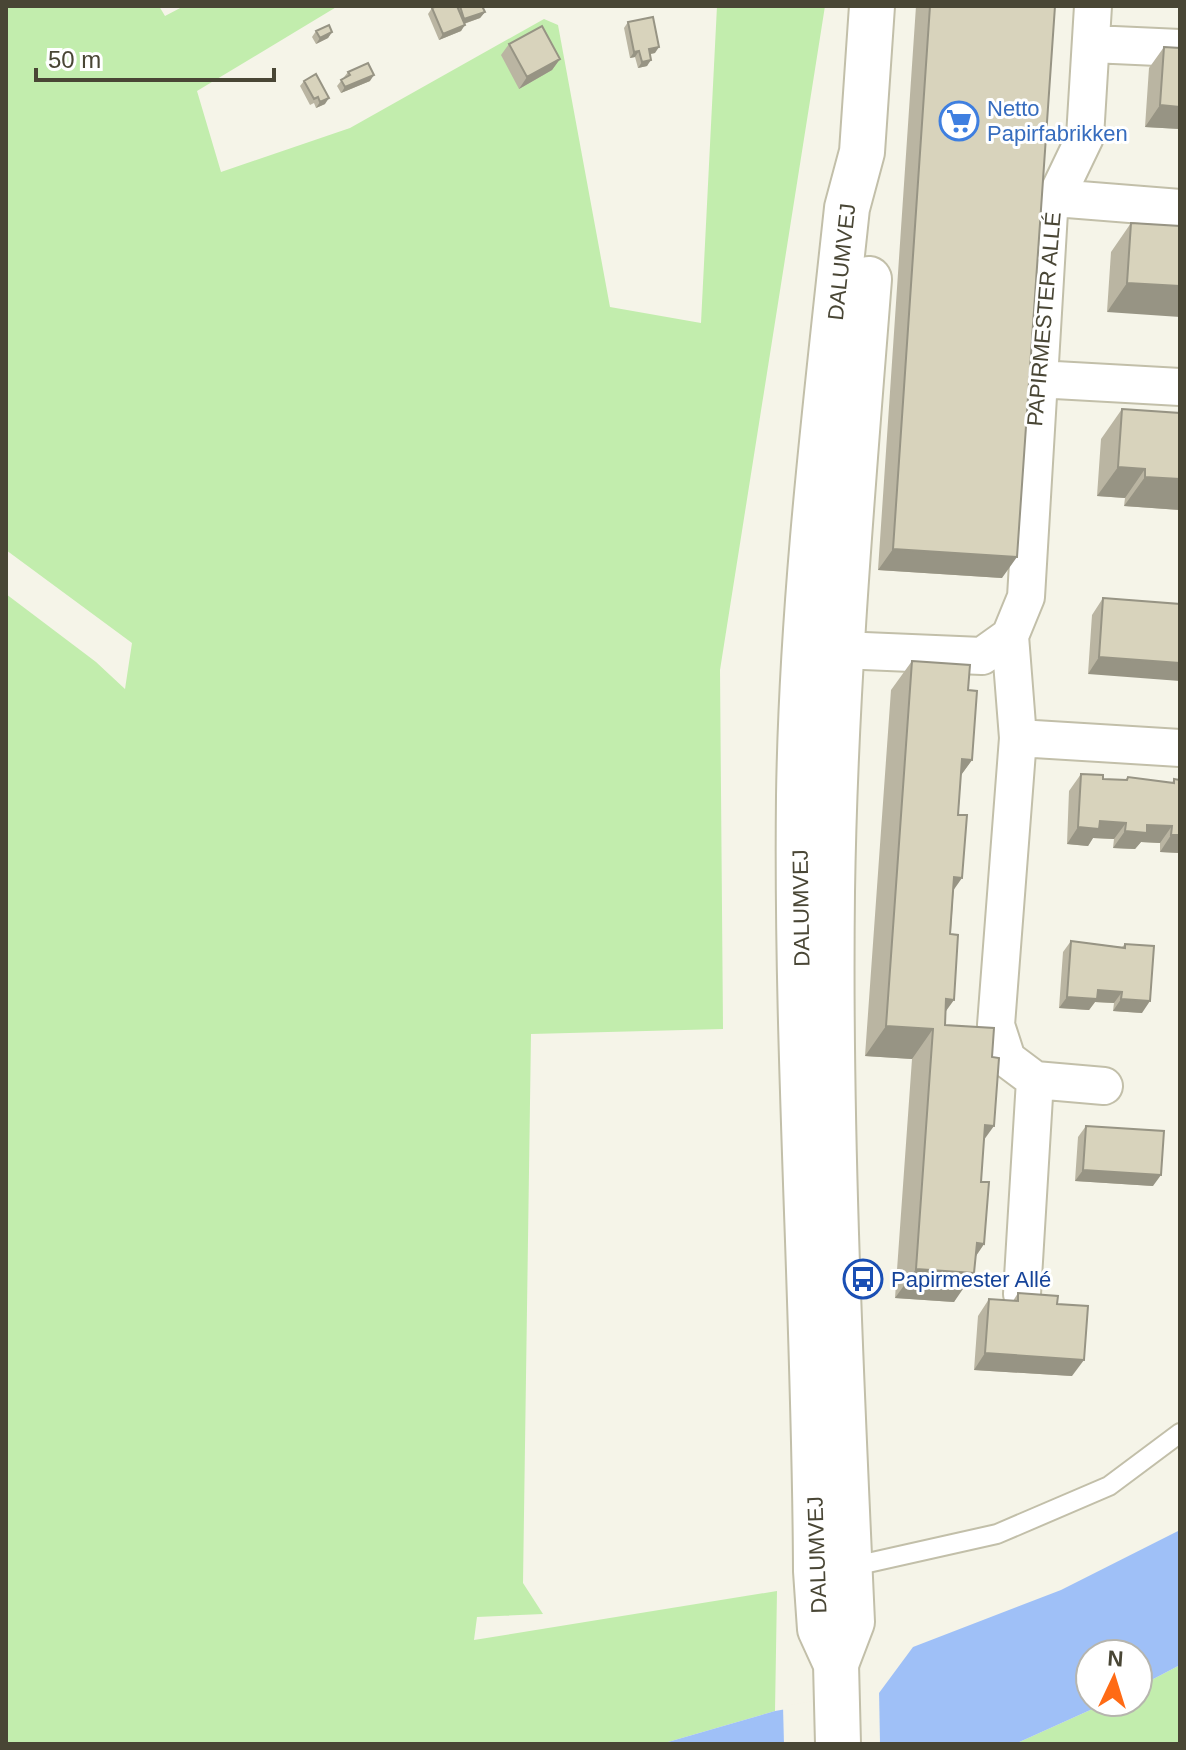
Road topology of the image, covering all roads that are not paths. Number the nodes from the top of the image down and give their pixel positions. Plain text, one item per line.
1 (872, 6) edge
2 (1093, 6) edge
3 (1092, 44) junction
4 (1180, 48) edge
5 (1055, 198) junction
6 (1180, 208) edge
7 (1037, 379) junction
8 (1180, 387) edge
9 (1010, 636) junction
10 (822, 649) junction
11 (1018, 738) junction
12 (1180, 748) edge
13 (1035, 1080) junction
14 (1104, 1086) dead end
15 (1022, 1294) edge
16 (1180, 1433) edge
17 (833, 1569) junction
18 (838, 1744) edge

1 - 10 street, DALUMVEJ
2 - 3 street, PAPIRMESTER ALLÉ
3 - 4 street
3 - 5 street, PAPIRMESTER ALLÉ
5 - 6 street
5 - 7 street, PAPIRMESTER ALLÉ
7 - 8 street
7 - 9 street, PAPIRMESTER ALLÉ
9 - 10 street
9 - 11 street, PAPIRMESTER ALLÉ
10 - 17 street, DALUMVEJ
11 - 12 street
11 - 13 street, PAPIRMESTER ALLÉ
13 - 14 street
13 - 15 street
16 - 17 lane
17 - 18 street, DALUMVEJ

